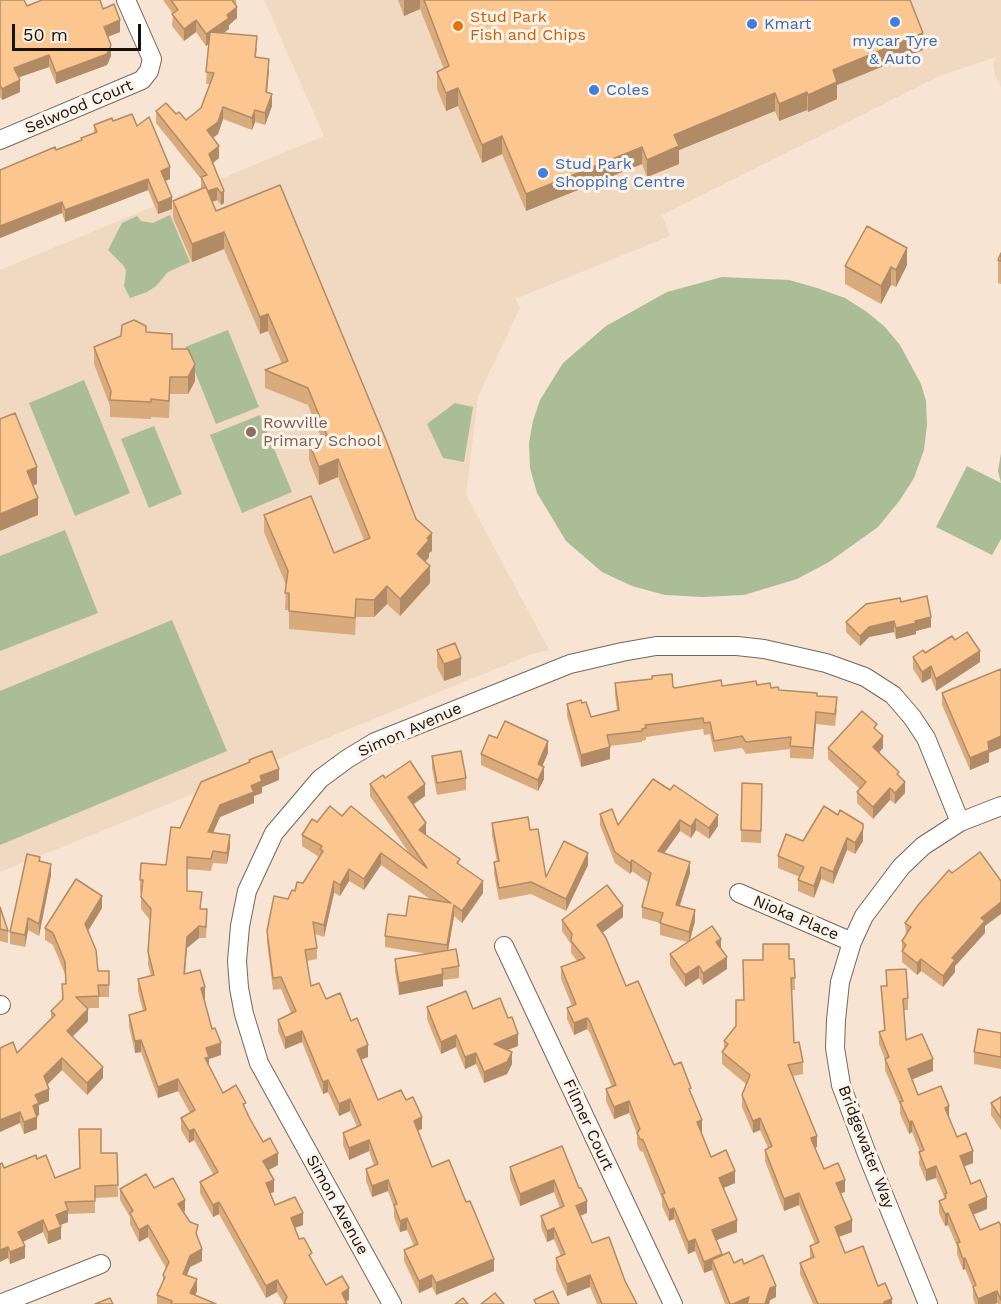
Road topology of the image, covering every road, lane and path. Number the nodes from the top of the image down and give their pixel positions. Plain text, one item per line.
1 (126, 0) edge
2 (0, 140) edge
3 (1001, 806) edge
4 (960, 822) junction
5 (739, 894) dead end
6 (852, 942) junction
7 (504, 946) dead end
8 (101, 1264) dead end
9 (0, 1304) edge
10 (392, 1304) edge
11 (673, 1304) edge
12 (928, 1304) edge

1 - 2 street, Selwood Court
3 - 4 street, Bridgewater Way
4 - 6 street, Bridgewater Way
4 - 10 street, Simon Avenue
5 - 6 street, Nioka Place
6 - 12 street, Bridgewater Way
7 - 11 street, Filmer Court
8 - 9 street

